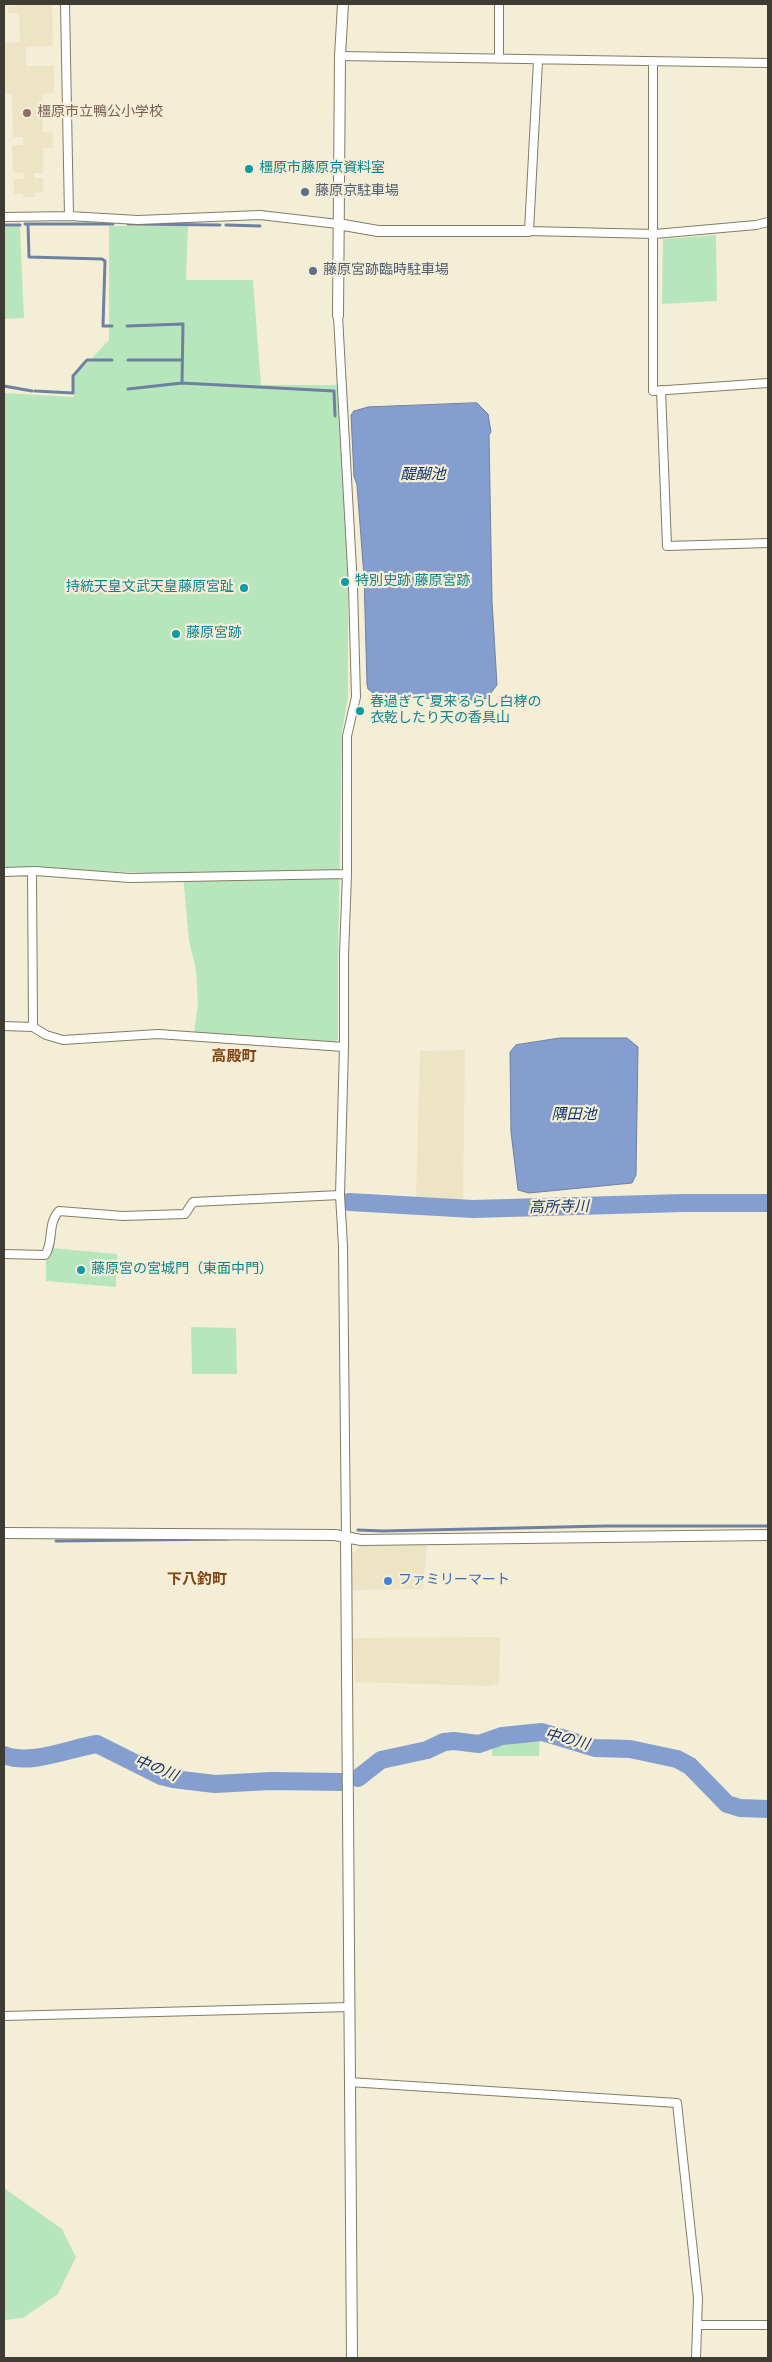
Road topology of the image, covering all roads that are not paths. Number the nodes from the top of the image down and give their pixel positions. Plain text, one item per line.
1 (65, 4) edge
2 (342, 4) edge
3 (500, 4) edge
4 (340, 56) junction
5 (499, 58) junction
6 (538, 60) junction
7 (653, 61) junction
8 (768, 63) edge
9 (69, 216) junction
10 (4, 217) edge
11 (768, 222) edge
12 (338, 224) junction
13 (529, 231) junction
14 (654, 234) junction
15 (338, 316) joint
16 (768, 383) edge
17 (661, 390) junction
18 (768, 543) edge
19 (32, 871) junction
20 (4, 872) edge
21 (347, 874) junction
22 (4, 1026) edge
23 (33, 1027) junction
24 (344, 1047) junction
25 (340, 1195) junction
26 (4, 1254) edge
27 (4, 1533) edge
28 (768, 1535) edge
29 (346, 1537) junction
30 (350, 2007) junction
31 (4, 2016) edge
32 (350, 2082) junction
33 (699, 2325) junction
34 (768, 2325) edge
35 (352, 2358) edge
36 (696, 2358) edge

1 - 9 street
2 - 4 street
3 - 5 street
4 - 5 street
4 - 12 street
5 - 6 street
6 - 7 street
6 - 13 street
7 - 8 street
7 - 14 street
9 - 10 street
9 - 12 street
11 - 14 street
12 - 13 street
12 - 15 street
13 - 14 street
14 - 17 street
15 - 21 street
16 - 17 street
17 - 18 street
19 - 20 street
19 - 21 street
19 - 23 street
21 - 24 street
22 - 23 street
23 - 24 street
24 - 25 street
25 - 26 street
25 - 29 street
27 - 29 street
28 - 29 street
29 - 30 street
30 - 31 street
30 - 32 street
32 - 33 street
32 - 35 street
33 - 34 street
33 - 36 street

